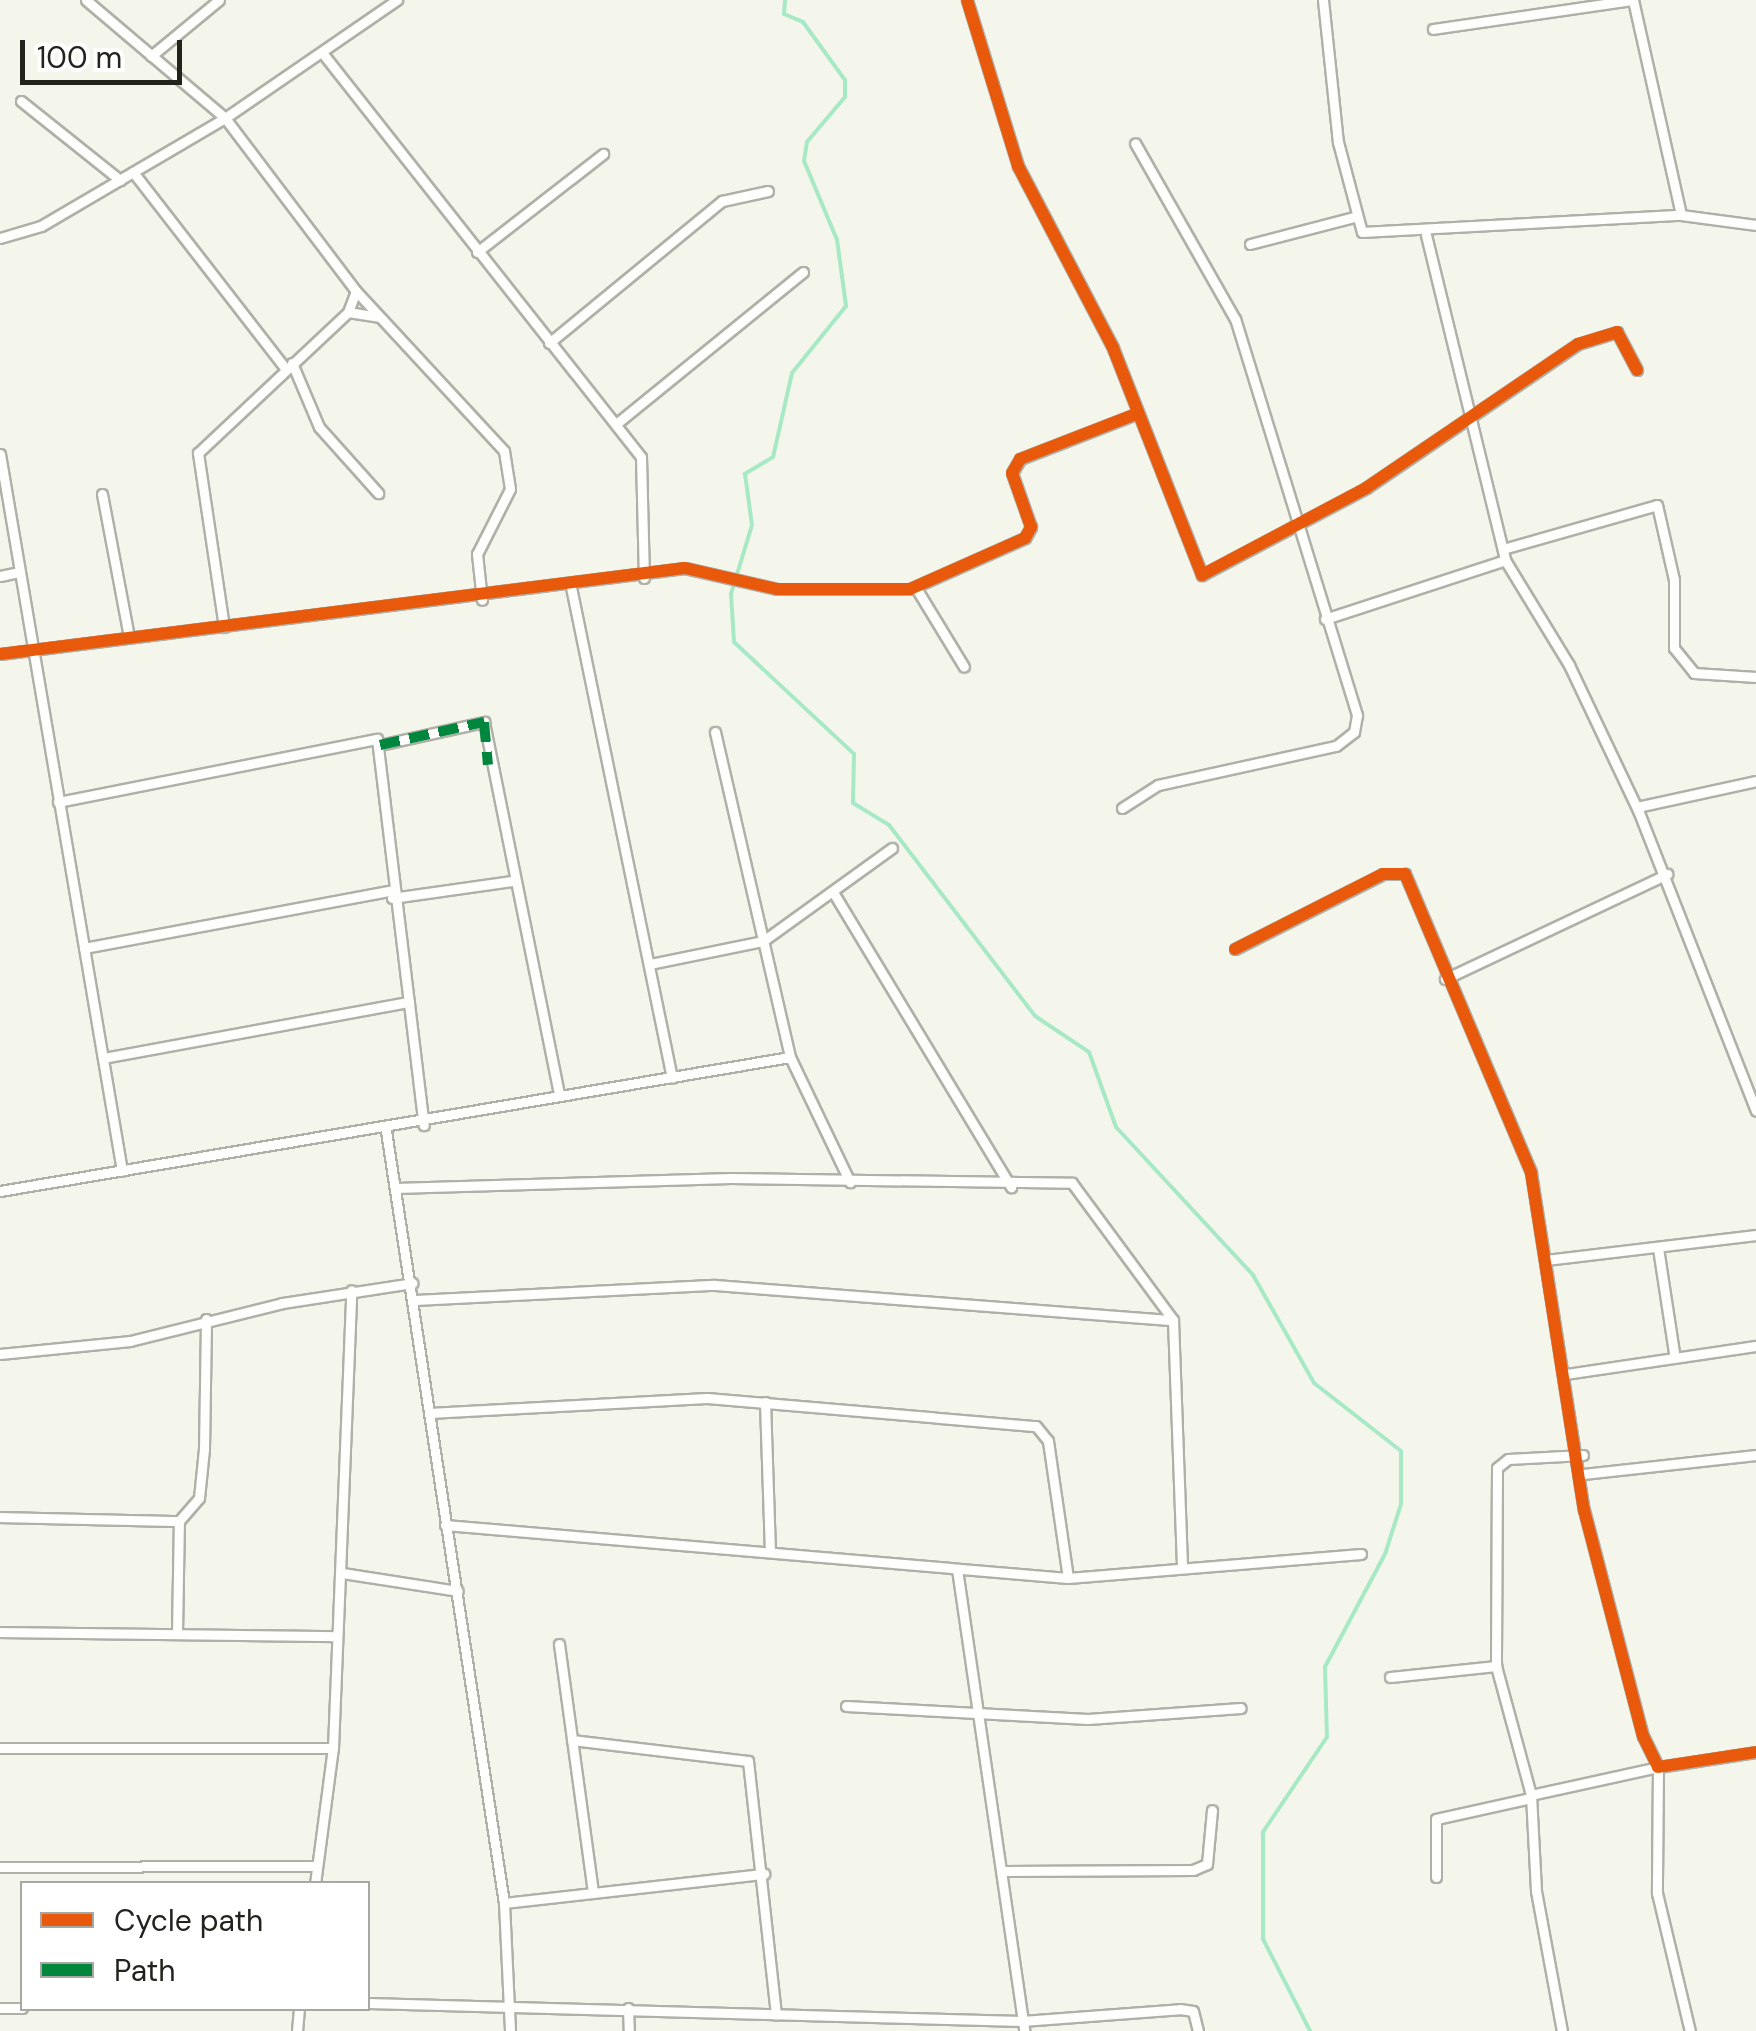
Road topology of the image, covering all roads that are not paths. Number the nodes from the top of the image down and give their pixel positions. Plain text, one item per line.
1 (86, 0) edge
2 (220, 0) edge
3 (397, 0) edge
4 (966, 0) edge
5 (1323, 0) edge
6 (1632, 0) edge
7 (1433, 28) dead end
8 (324, 55) junction
9 (151, 56) junction
10 (21, 101) dead end
11 (225, 118) junction
12 (1135, 143) dead end
13 (604, 154) dead end
14 (134, 172) junction
15 (120, 180) junction
16 (768, 191) dead end
17 (1681, 214) junction
18 (1354, 216) junction
19 (1756, 225) edge
20 (1426, 234) junction
21 (0, 238) edge
22 (1250, 244) dead end
23 (478, 252) junction
24 (804, 272) dead end
25 (356, 290) junction
26 (348, 312) junction
27 (379, 317) junction
28 (548, 343) junction
29 (289, 366) junction
30 (1636, 370) dead end
31 (1136, 414) junction
32 (1467, 420) junction
33 (616, 424) junction
34 (0, 457) edge
35 (102, 494) dead end
36 (378, 494) dead end
37 (1294, 522) junction
38 (1504, 554) junction
39 (19, 572) junction
40 (0, 576) edge
41 (644, 578) junction
42 (571, 587) junction
43 (916, 588) junction
44 (482, 600) junction
45 (1325, 619) junction
46 (224, 626) junction
47 (130, 637) junction
48 (32, 650) junction
49 (0, 654) edge
50 (964, 668) dead end
51 (1756, 677) edge
52 (714, 732) dead end
53 (380, 744) junction
54 (1756, 781) edge
55 (58, 802) junction
56 (1636, 807) junction
57 (1122, 808) dead end
58 (892, 848) dead end
59 (1667, 874) junction
60 (512, 882) junction
61 (833, 892) junction
62 (391, 895) junction
63 (762, 941) junction
64 (84, 948) junction
65 (1235, 948) dead end
66 (650, 964) junction
67 (1445, 979) junction
68 (409, 1002) junction
69 (790, 1056) junction
70 (103, 1058) junction
71 (672, 1078) junction
72 (559, 1095) junction
73 (1756, 1111) edge
74 (424, 1125) junction
75 (386, 1132) junction
76 (122, 1172) junction
77 (850, 1182) junction
78 (1011, 1187) junction
79 (395, 1188) junction
80 (0, 1191) edge
81 (1756, 1235) edge
82 (1658, 1248) junction
83 (1546, 1260) junction
84 (412, 1284) junction
85 (351, 1290) junction
86 (415, 1300) junction
87 (206, 1319) junction
88 (1173, 1320) junction
89 (1756, 1346) edge
90 (1674, 1353) junction
91 (0, 1354) edge
92 (1566, 1374) junction
93 (765, 1402) junction
94 (429, 1413) junction
95 (1756, 1455) edge
96 (1582, 1456) junction
97 (1583, 1474) junction
98 (0, 1517) edge
99 (179, 1521) junction
100 (445, 1525) junction
101 (770, 1552) junction
102 (1361, 1554) dead end
103 (1182, 1568) junction
104 (957, 1569) junction
105 (342, 1573) junction
106 (1068, 1578) junction
107 (458, 1591) junction
108 (0, 1632) edge
109 (177, 1632) junction
110 (337, 1636) junction
111 (560, 1644) dead end
112 (1496, 1666) junction
113 (1390, 1677) dead end
114 (846, 1706) dead end
115 (1241, 1708) dead end
116 (982, 1716) junction
117 (572, 1740) junction
118 (0, 1748) edge
119 (332, 1748) junction
120 (1756, 1752) edge
121 (1658, 1767) junction
122 (1531, 1797) junction
123 (1212, 1810) dead end
124 (317, 1866) junction
125 (0, 1867) edge
126 (1004, 1871) junction
127 (764, 1874) junction
128 (1436, 1877) dead end
129 (315, 1881) edge
130 (592, 1893) junction
131 (504, 1904) junction
132 (370, 2003) edge
133 (508, 2004) junction
134 (628, 2008) junction
135 (776, 2014) junction
136 (1023, 2026) edge
137 (510, 2031) edge
138 (629, 2031) edge
139 (1198, 2031) edge
140 (1562, 2031) edge
141 (1690, 2031) edge

1 - 9 street
2 - 9 street
3 - 8 street
4 - 31 street
5 - 18 street
6 - 7 street
6 - 17 street
8 - 11 street
8 - 23 street
9 - 11 street
10 - 15 street
11 - 14 street
11 - 25 street
12 - 37 street
13 - 23 street
14 - 15 street
14 - 29 street
15 - 21 street
16 - 28 street
17 - 19 street
17 - 20 street
18 - 20 street
18 - 22 street
20 - 32 street
23 - 28 street
24 - 33 street
25 - 26 street
25 - 27 street
26 - 27 street
26 - 29 street
27 - 44 street
28 - 33 street
29 - 36 street
29 - 46 street
30 - 32 street
31 - 37 street
31 - 43 street
32 - 37 street
32 - 38 street
33 - 41 street
34 - 39 street
35 - 47 street
37 - 45 street
38 - 45 street
38 - 51 street
38 - 56 street
39 - 40 street
39 - 48 street
41 - 42 street
41 - 43 street
42 - 44 street
42 - 66 street
43 - 50 street
44 - 46 street
45 - 57 street
46 - 47 street
47 - 48 street
48 - 49 street
48 - 55 street
52 - 63 street
53 - 55 street
53 - 60 street
53 - 62 street
54 - 56 street
55 - 64 street
56 - 59 street
58 - 61 street
59 - 67 street
59 - 73 street
60 - 62 street
60 - 72 street
61 - 63 street
61 - 78 street
62 - 64 street
62 - 68 street
63 - 66 street
63 - 69 street
64 - 70 street
65 - 67 street
66 - 71 street
67 - 83 street
68 - 70 street
68 - 74 street
69 - 71 street
69 - 77 street
70 - 76 street
71 - 72 street
72 - 74 street
74 - 75 street
75 - 76 street
75 - 79 street
76 - 80 street
77 - 78 street
77 - 79 street
78 - 88 street
79 - 84 street
81 - 82 street
82 - 83 street
82 - 90 street
83 - 92 street
84 - 85 street
84 - 86 street
85 - 87 street
85 - 105 street
86 - 88 street
86 - 94 street
87 - 91 street
87 - 99 street
88 - 103 street
89 - 90 street
90 - 92 street
92 - 96 street
93 - 94 street
93 - 101 street
93 - 106 street
94 - 100 street
95 - 97 street
96 - 97 street
96 - 112 street
97 - 121 street
98 - 99 street
99 - 109 street
100 - 101 street
100 - 107 street
101 - 104 street
102 - 103 street
103 - 106 street
104 - 106 street
104 - 116 street
105 - 107 street
105 - 110 street
107 - 131 street
108 - 109 street
109 - 110 street
110 - 119 street
111 - 117 street
112 - 113 street
112 - 122 street
114 - 116 street
115 - 116 street
116 - 126 street
117 - 127 street
117 - 130 street
118 - 119 street
119 - 124 street
120 - 121 street
121 - 122 street
121 - 141 street
122 - 128 street
122 - 140 street
123 - 126 street
124 - 125 street
124 - 129 street
126 - 136 street
127 - 130 street
127 - 135 street
130 - 131 street
131 - 133 street
132 - 133 street
133 - 134 street
133 - 137 street
134 - 135 street
134 - 138 street
135 - 136 street
136 - 139 street

